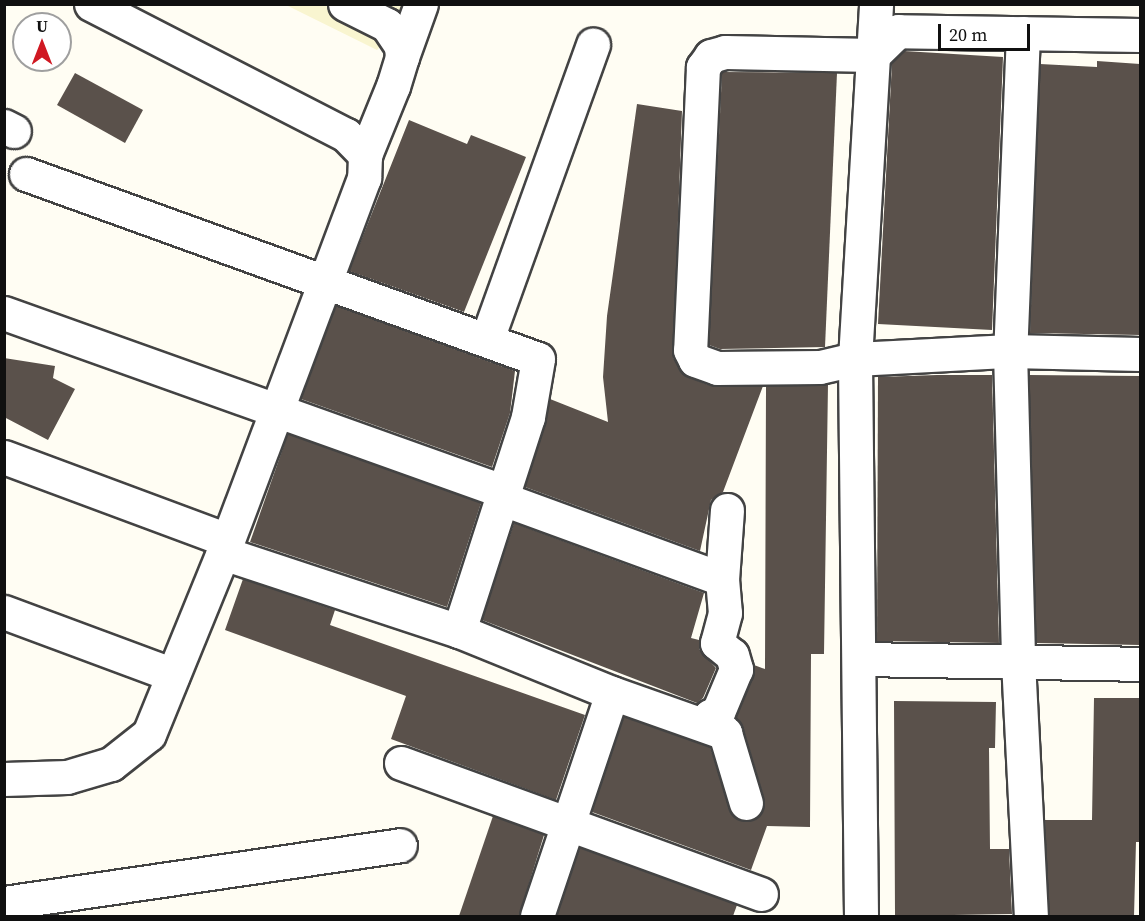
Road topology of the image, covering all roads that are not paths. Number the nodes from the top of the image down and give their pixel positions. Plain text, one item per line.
1 (91, 4) edge
2 (345, 4) edge
3 (422, 4) edge
4 (876, 4) edge
5 (1023, 33) junction
6 (1140, 35) edge
7 (593, 44) dead end
8 (873, 55) junction
9 (402, 57) junction
10 (365, 155) junction
11 (26, 174) dead end
12 (323, 281) junction
13 (4, 313) edge
14 (487, 339) junction
15 (1010, 351) junction
16 (1140, 354) edge
17 (855, 359) junction
18 (275, 409) junction
19 (4, 458) edge
20 (504, 495) junction
21 (727, 510) dead end
22 (225, 546) junction
23 (722, 579) junction
24 (4, 612) edge
25 (459, 631) junction
26 (861, 659) junction
27 (1018, 661) junction
28 (1140, 664) edge
29 (173, 675) junction
30 (612, 693) junction
31 (725, 733) junction
32 (401, 763) dead end
33 (4, 779) edge
34 (746, 803) dead end
35 (570, 824) junction
36 (400, 845) dead end
37 (761, 894) dead end
38 (4, 903) edge
39 (537, 916) edge
40 (861, 916) edge
41 (1030, 916) edge

1 - 10 street
2 - 9 street
3 - 9 street
4 - 8 street
5 - 6 street
5 - 8 street
5 - 15 street
7 - 14 street
8 - 17 street
8 - 17 street
9 - 10 street
10 - 12 street
11 - 12 street
12 - 14 street
12 - 18 street
13 - 18 street
14 - 20 street
15 - 16 street
15 - 17 street
15 - 27 street
17 - 26 street
18 - 20 street
18 - 22 street
19 - 22 street
20 - 23 street
20 - 25 street
21 - 23 street
22 - 25 street
22 - 29 street
23 - 31 street
24 - 29 street
25 - 30 street
26 - 27 street
26 - 40 street
27 - 28 street
27 - 41 street
29 - 33 street
30 - 31 street
30 - 35 street
31 - 34 street
32 - 35 street
35 - 37 street
35 - 39 street
36 - 38 street

